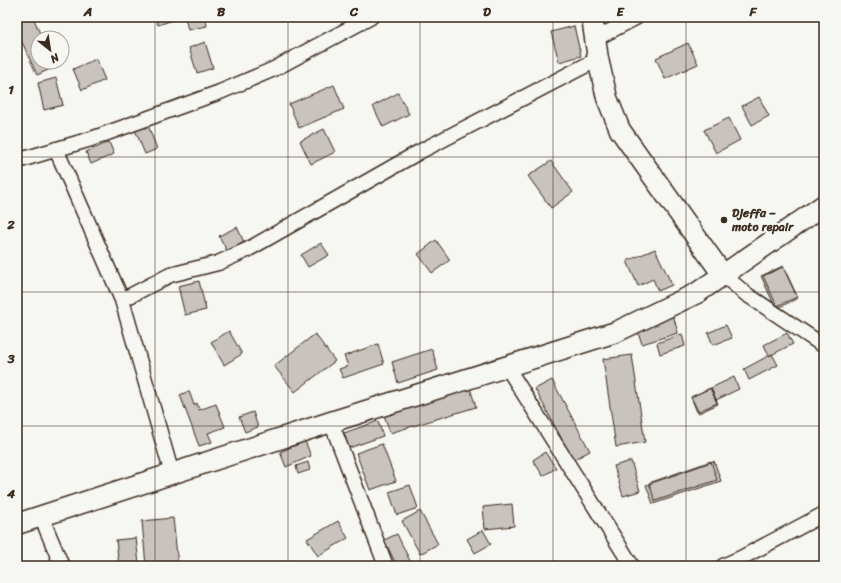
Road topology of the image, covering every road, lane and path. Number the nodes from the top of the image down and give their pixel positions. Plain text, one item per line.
1 (371, 17) edge
2 (592, 17) edge
3 (637, 17) edge
4 (595, 39) junction
5 (598, 59) junction
6 (56, 149) junction
7 (17, 161) edge
8 (824, 205) edge
9 (723, 275) junction
10 (122, 300) junction
11 (824, 346) edge
12 (507, 368) junction
13 (331, 422) junction
14 (172, 474) junction
15 (824, 514) edge
16 (41, 516) junction
17 (17, 524) edge
18 (62, 566) edge
19 (386, 566) edge
20 (632, 566) edge
21 (724, 566) edge

1 - 6 street
2 - 4 street
3 - 4 street
4 - 5 street
5 - 9 street
5 - 10 street
6 - 7 street
6 - 10 street
8 - 9 street
9 - 11 street
9 - 12 street
10 - 14 street
12 - 13 street
12 - 20 street
13 - 14 street
13 - 19 street
14 - 16 street
15 - 21 street
16 - 17 street
16 - 18 street

